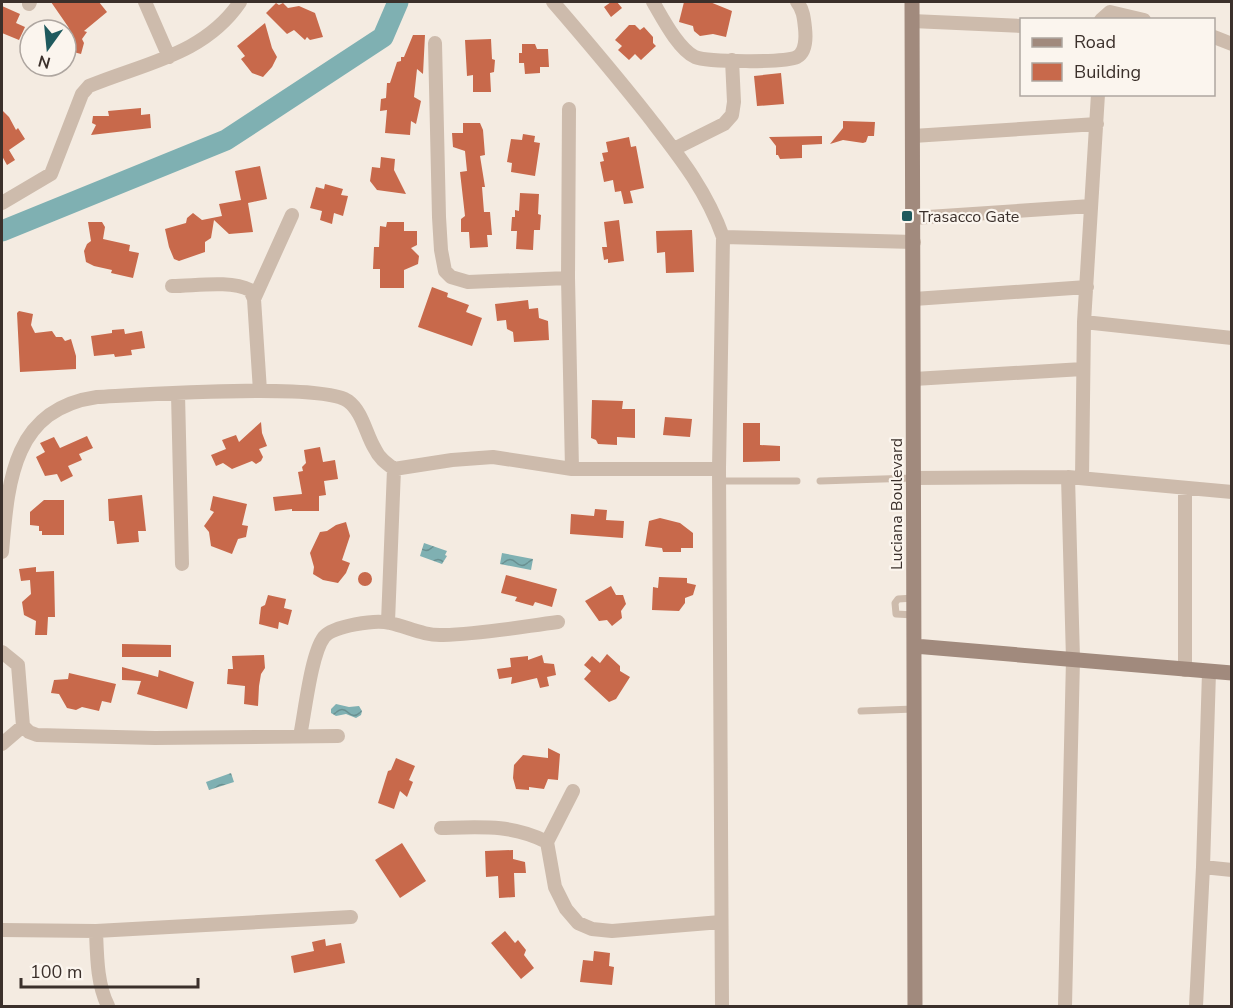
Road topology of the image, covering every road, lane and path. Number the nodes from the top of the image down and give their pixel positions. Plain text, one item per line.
1 (145, 2) edge
2 (240, 2) edge
3 (554, 2) edge
4 (652, 2) edge
5 (797, 2) edge
6 (912, 2) edge
7 (1103, 18) edge
8 (1136, 18) edge
9 (912, 21) junction
10 (1020, 26) edge
11 (1215, 37) edge
12 (435, 43) dead end
13 (1232, 44) edge
14 (169, 57) junction
15 (732, 60) junction
16 (1098, 96) edge
17 (569, 109) dead end
18 (1097, 124) junction
19 (913, 136) junction
20 (674, 148) junction
21 (2, 203) edge
22 (1091, 206) junction
23 (292, 215) dead end
24 (913, 218) junction
25 (723, 237) junction
26 (914, 242) junction
27 (568, 278) junction
28 (172, 286) dead end
29 (1087, 287) junction
30 (254, 299) junction
31 (914, 299) junction
32 (1084, 322) junction
33 (1232, 338) edge
34 (1083, 369) junction
35 (914, 379) junction
36 (260, 391) junction
37 (178, 394) junction
38 (394, 469) junction
39 (572, 469) junction
40 (7, 472) edge
41 (719, 475) junction
42 (1075, 477) junction
43 (914, 478) junction
44 (797, 481) dead end
45 (820, 482) dead end
46 (1185, 488) junction
47 (1232, 492) edge
48 (2, 552) edge
49 (182, 564) dead end
50 (388, 622) junction
51 (558, 622) dead end
52 (914, 646) junction
53 (2, 652) edge
54 (1073, 659) junction
55 (1185, 670) junction
56 (1209, 672) junction
57 (1232, 673) edge
58 (914, 709) junction
59 (861, 711) dead end
60 (23, 726) junction
61 (300, 736) junction
62 (338, 736) dead end
63 (2, 744) edge
64 (573, 790) dead end
65 (441, 828) dead end
66 (547, 842) junction
67 (1203, 867) junction
68 (1232, 870) edge
69 (351, 917) dead end
70 (721, 922) junction
71 (2, 930) edge
72 (96, 931) junction
73 (108, 1006) edge
74 (722, 1006) edge
75 (915, 1006) edge
76 (1065, 1006) edge
77 (1196, 1006) edge

1 - 14 street
2 - 14 street
3 - 20 street
4 - 15 street
5 - 15 street
6 - 9 street, Luciana Boulevard
7 - 8 street
9 - 10 street
9 - 19 street, Luciana Boulevard
11 - 13 street
12 - 27 street
14 - 21 street
15 - 20 street
16 - 18 street
17 - 27 street
18 - 19 street
18 - 22 street
19 - 24 street, Luciana Boulevard
20 - 25 street
22 - 24 street
22 - 29 street
23 - 30 street
24 - 26 street, Luciana Boulevard
25 - 26 street
25 - 41 street
26 - 31 street, Luciana Boulevard
27 - 39 street
28 - 30 street
29 - 31 street
29 - 32 street
30 - 36 street
31 - 35 street, Luciana Boulevard
32 - 33 street
32 - 34 street
34 - 35 street
34 - 42 street
35 - 43 street, Luciana Boulevard
36 - 37 street
36 - 38 street
37 - 40 street
37 - 49 street
38 - 39 street
38 - 50 street
39 - 41 street
40 - 48 street
41 - 44 lane
41 - 70 street
42 - 43 street
42 - 46 street
42 - 54 street
43 - 45 lane
43 - 52 street, Luciana Boulevard
46 - 47 street
46 - 55 street
50 - 51 street
50 - 61 street
52 - 54 street
52 - 58 street, Luciana Boulevard
53 - 60 street
54 - 55 street
54 - 76 street
55 - 56 street
56 - 57 street
56 - 67 street
58 - 59 lane
58 - 75 street, Luciana Boulevard
60 - 61 street
60 - 63 street
61 - 62 street
64 - 66 street
65 - 66 street
66 - 70 street
67 - 68 street
67 - 77 street
69 - 72 street
70 - 74 street
71 - 72 street
72 - 73 street

